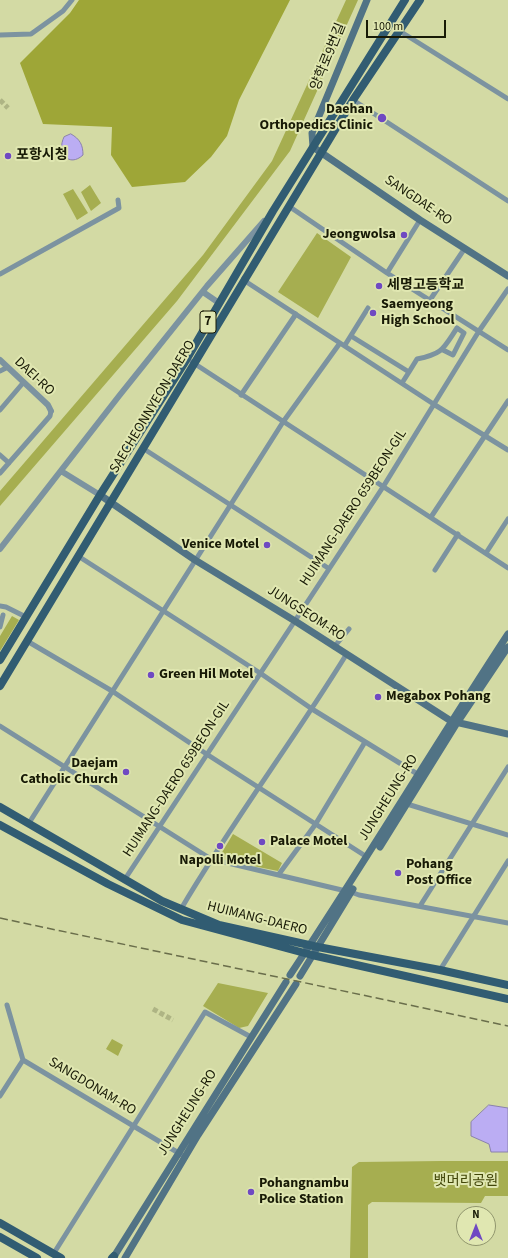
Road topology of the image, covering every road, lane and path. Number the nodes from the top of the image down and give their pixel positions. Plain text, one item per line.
1 (72, 0) edge
2 (367, 0) edge
3 (405, 0) edge
4 (420, 0) edge
5 (398, 30) junction
6 (0, 35) edge
7 (508, 99) edge
8 (353, 100) junction
9 (313, 147) junction
10 (322, 153) junction
11 (118, 200) dead end
12 (508, 202) edge
13 (290, 207) junction
14 (273, 211) junction
15 (420, 220) junction
16 (465, 248) junction
17 (387, 273) junction
18 (0, 274) edge
19 (508, 276) edge
20 (244, 278) junction
21 (508, 289) edge
22 (203, 292) junction
23 (430, 300) junction
24 (219, 302) junction
25 (368, 308) dead end
26 (296, 314) junction
27 (479, 331) junction
28 (351, 336) junction
29 (343, 344) junction
30 (458, 346) junction
31 (443, 350) junction
32 (508, 350) edge
33 (467, 351) junction
34 (0, 360) edge
35 (190, 361) junction
36 (3, 369) edge
37 (409, 372) junction
38 (23, 383) junction
39 (402, 383) junction
40 (241, 395) junction
41 (508, 401) edge
42 (435, 405) junction
43 (0, 410) edge
44 (51, 411) joint
45 (283, 422) junction
46 (486, 436) junction
47 (144, 449) junction
48 (508, 450) edge
49 (0, 455) edge
50 (9, 463) junction
51 (61, 471) junction
52 (0, 473) edge
53 (383, 487) junction
54 (100, 495) junction
55 (111, 502) junction
56 (231, 504) junction
57 (431, 517) junction
58 (508, 519) edge
59 (458, 534) junction
60 (0, 549) edge
61 (486, 553) junction
62 (78, 556) junction
63 (195, 560) junction
64 (328, 568) junction
65 (508, 568) edge
66 (435, 570) dead end
67 (0, 606) edge
68 (9, 609) junction
69 (164, 610) junction
70 (2, 616) edge
71 (26, 617) junction
72 (295, 621) junction
73 (0, 627) edge
74 (349, 629) dead end
75 (508, 634) edge
76 (27, 641) junction
77 (334, 647) junction
78 (508, 647) edge
79 (346, 654) junction
80 (0, 660) edge
81 (260, 673) junction
82 (0, 686) edge
83 (112, 691) junction
84 (312, 709) junction
85 (454, 722) junction
86 (0, 726) edge
87 (508, 734) edge
88 (365, 742) junction
89 (208, 755) junction
90 (65, 767) junction
91 (508, 767) edge
92 (419, 775) junction
93 (259, 787) junction
94 (407, 804) junction
95 (0, 807) edge
96 (29, 823) junction
97 (472, 824) junction
98 (0, 825) edge
99 (315, 825) junction
100 (158, 827) junction
101 (508, 834) edge
102 (367, 857) junction
103 (211, 859) junction
104 (508, 861) edge
105 (506, 868) edge
106 (279, 874) junction
107 (125, 879) junction
108 (348, 891) junction
109 (420, 906) junction
110 (181, 909) junction
111 (473, 916) junction
112 (508, 923) edge
113 (318, 948) junction
114 (308, 951) junction
115 (440, 970) junction
116 (290, 975) dead end
117 (300, 976) dead end
118 (286, 982) dead end
119 (296, 984) dead end
120 (508, 985) edge
121 (508, 999) edge
122 (7, 1005) dead end
123 (251, 1037) junction
124 (23, 1060) junction
125 (0, 1096) edge
126 (134, 1126) junction
127 (182, 1155) junction
128 (0, 1223) edge
129 (0, 1236) edge
130 (54, 1253) junction
131 (113, 1257) edge
132 (37, 1258) edge
133 (61, 1258) edge
134 (125, 1258) edge

1 - 6 street
2 - 9 main road, 양학로9번길
3 - 9 main road, SAECHEONNYEON-DAERO / 7
4 - 5 main road, SAECHEONNYEON-DAERO / 7
5 - 7 street
5 - 8 main road, SAECHEONNYEON-DAERO / 7
8 - 10 main road, SAECHEONNYEON-DAERO / 7
8 - 12 street
9 - 10 main road, SANGDAE-RO
9 - 14 main road, SAECHEONNYEON-DAERO / 7
10 - 13 main road, SAECHEONNYEON-DAERO / 7
10 - 15 main road, SANGDAE-RO
11 - 18 street
13 - 17 street
13 - 20 main road, SAECHEONNYEON-DAERO / 7
14 - 22 street, SAECHEONNYEON-DAERO
14 - 24 main road, SAECHEONNYEON-DAERO / 7
15 - 16 main road, SANGDAE-RO
15 - 17 street
16 - 19 main road, SANGDAE-RO
16 - 23 street
17 - 23 street
20 - 26 street
20 - 35 main road, SAECHEONNYEON-DAERO / 7
21 - 27 street, HUIMANG-DAERO 659BEON-GIL
22 - 24 street
22 - 51 street, SAECHEONNYEON-DAERO
23 - 27 street
24 - 35 main road, SAECHEONNYEON-DAERO / 7
25 - 28 street
26 - 29 street
26 - 40 street
27 - 32 street
27 - 33 street, HUIMANG-DAERO 659BEON-GIL
28 - 29 street
28 - 37 street
29 - 39 street
29 - 45 street
30 - 31 street
30 - 31 street
30 - 33 street
31 - 37 street
33 - 42 street, HUIMANG-DAERO 659BEON-GIL
34 - 36 street, DAEI-RO
35 - 40 street
35 - 47 main road, SAECHEONNYEON-DAERO / 7
35 - 54 main road, SAECHEONNYEON-DAERO / 7
36 - 38 street, DAEI-RO
37 - 39 street
38 - 43 street
38 - 44 street, DAEI-RO
39 - 42 street
40 - 45 street
41 - 46 street
42 - 46 street
42 - 53 street, HUIMANG-DAERO 659BEON-GIL
44 - 50 street
45 - 53 street
45 - 56 street
46 - 48 street
46 - 57 street
47 - 55 main road, SAECHEONNYEON-DAERO / 7
47 - 56 street
49 - 50 street
50 - 52 street
51 - 54 street
51 - 60 street
53 - 57 street
53 - 64 street, HUIMANG-DAERO 659BEON-GIL
54 - 55 main road, JUNGSEOM-RO
54 - 71 main road, SAECHEONNYEON-DAERO / 7
55 - 62 main road, SAECHEONNYEON-DAERO / 7
55 - 63 main road, JUNGSEOM-RO
56 - 63 street
56 - 64 street
57 - 59 street
58 - 61 street
59 - 61 street
59 - 66 street
61 - 65 street
62 - 69 street
62 - 76 main road, SAECHEONNYEON-DAERO / 7
63 - 69 street
63 - 72 main road, JUNGSEOM-RO
64 - 72 street, HUIMANG-DAERO 659BEON-GIL
67 - 68 street
68 - 70 street
68 - 71 street
69 - 81 street
69 - 83 street
70 - 73 street
71 - 80 main road, SAECHEONNYEON-DAERO / 7
72 - 77 main road, JUNGSEOM-RO
72 - 81 street, HUIMANG-DAERO 659BEON-GIL
74 - 77 street
75 - 85 main road, JUNGHEUNG-RO
76 - 82 main road, SAECHEONNYEON-DAERO / 7
76 - 83 street
77 - 79 main road, JUNGSEOM-RO
78 - 85 main road, JUNGHEUNG-RO
79 - 84 street
79 - 85 main road, JUNGSEOM-RO
81 - 84 street
81 - 89 street, HUIMANG-DAERO 659BEON-GIL
83 - 89 street
83 - 90 street
84 - 88 street
84 - 93 street
85 - 87 main road, JUNGSEOM-RO
85 - 92 main road, JUNGHEUNG-RO
85 - 94 main road, JUNGHEUNG-RO
86 - 90 street
88 - 92 street
88 - 99 street
89 - 93 street
89 - 100 street, HUIMANG-DAERO 659BEON-GIL
90 - 96 street
90 - 100 street
91 - 97 street
92 - 102 main road, JUNGHEUNG-RO
93 - 99 street
93 - 103 street
94 - 97 street
94 - 108 main road, JUNGHEUNG-RO
95 - 96 main road, HUIMANG-DAERO
96 - 107 main road, HUIMANG-DAERO
97 - 101 street
97 - 109 street
98 - 114 main road, HUIMANG-DAERO
99 - 102 street
99 - 106 street
100 - 103 street
100 - 107 street, HUIMANG-DAERO 659BEON-GIL
102 - 108 main road, JUNGHEUNG-RO
103 - 106 street
103 - 110 street
104 - 105 street
105 - 111 street
106 - 108 street
107 - 110 main road, HUIMANG-DAERO
108 - 109 street
108 - 113 main road, JUNGHEUNG-RO
108 - 114 main road, JUNGHEUNG-RO
109 - 111 street
110 - 114 main road, HUIMANG-DAERO
111 - 112 street
111 - 115 street
113 - 114 main road, HUIMANG-DAERO
113 - 115 main road, HUIMANG-DAERO
114 - 116 main road, JUNGHEUNG-RO
114 - 117 main road, JUNGHEUNG-RO
114 - 121 main road, HUIMANG-DAERO
115 - 120 main road, HUIMANG-DAERO
118 - 123 main road, JUNGHEUNG-RO
119 - 127 main road, JUNGHEUNG-RO
122 - 124 street
123 - 126 street
123 - 127 main road, JUNGHEUNG-RO
124 - 125 street
124 - 126 street, SANGDONAM-RO
126 - 127 street, SANGDONAM-RO
126 - 130 street
127 - 131 main road, JUNGHEUNG-RO
127 - 134 main road, JUNGHEUNG-RO
128 - 130 main road
129 - 132 main road
130 - 133 main road

